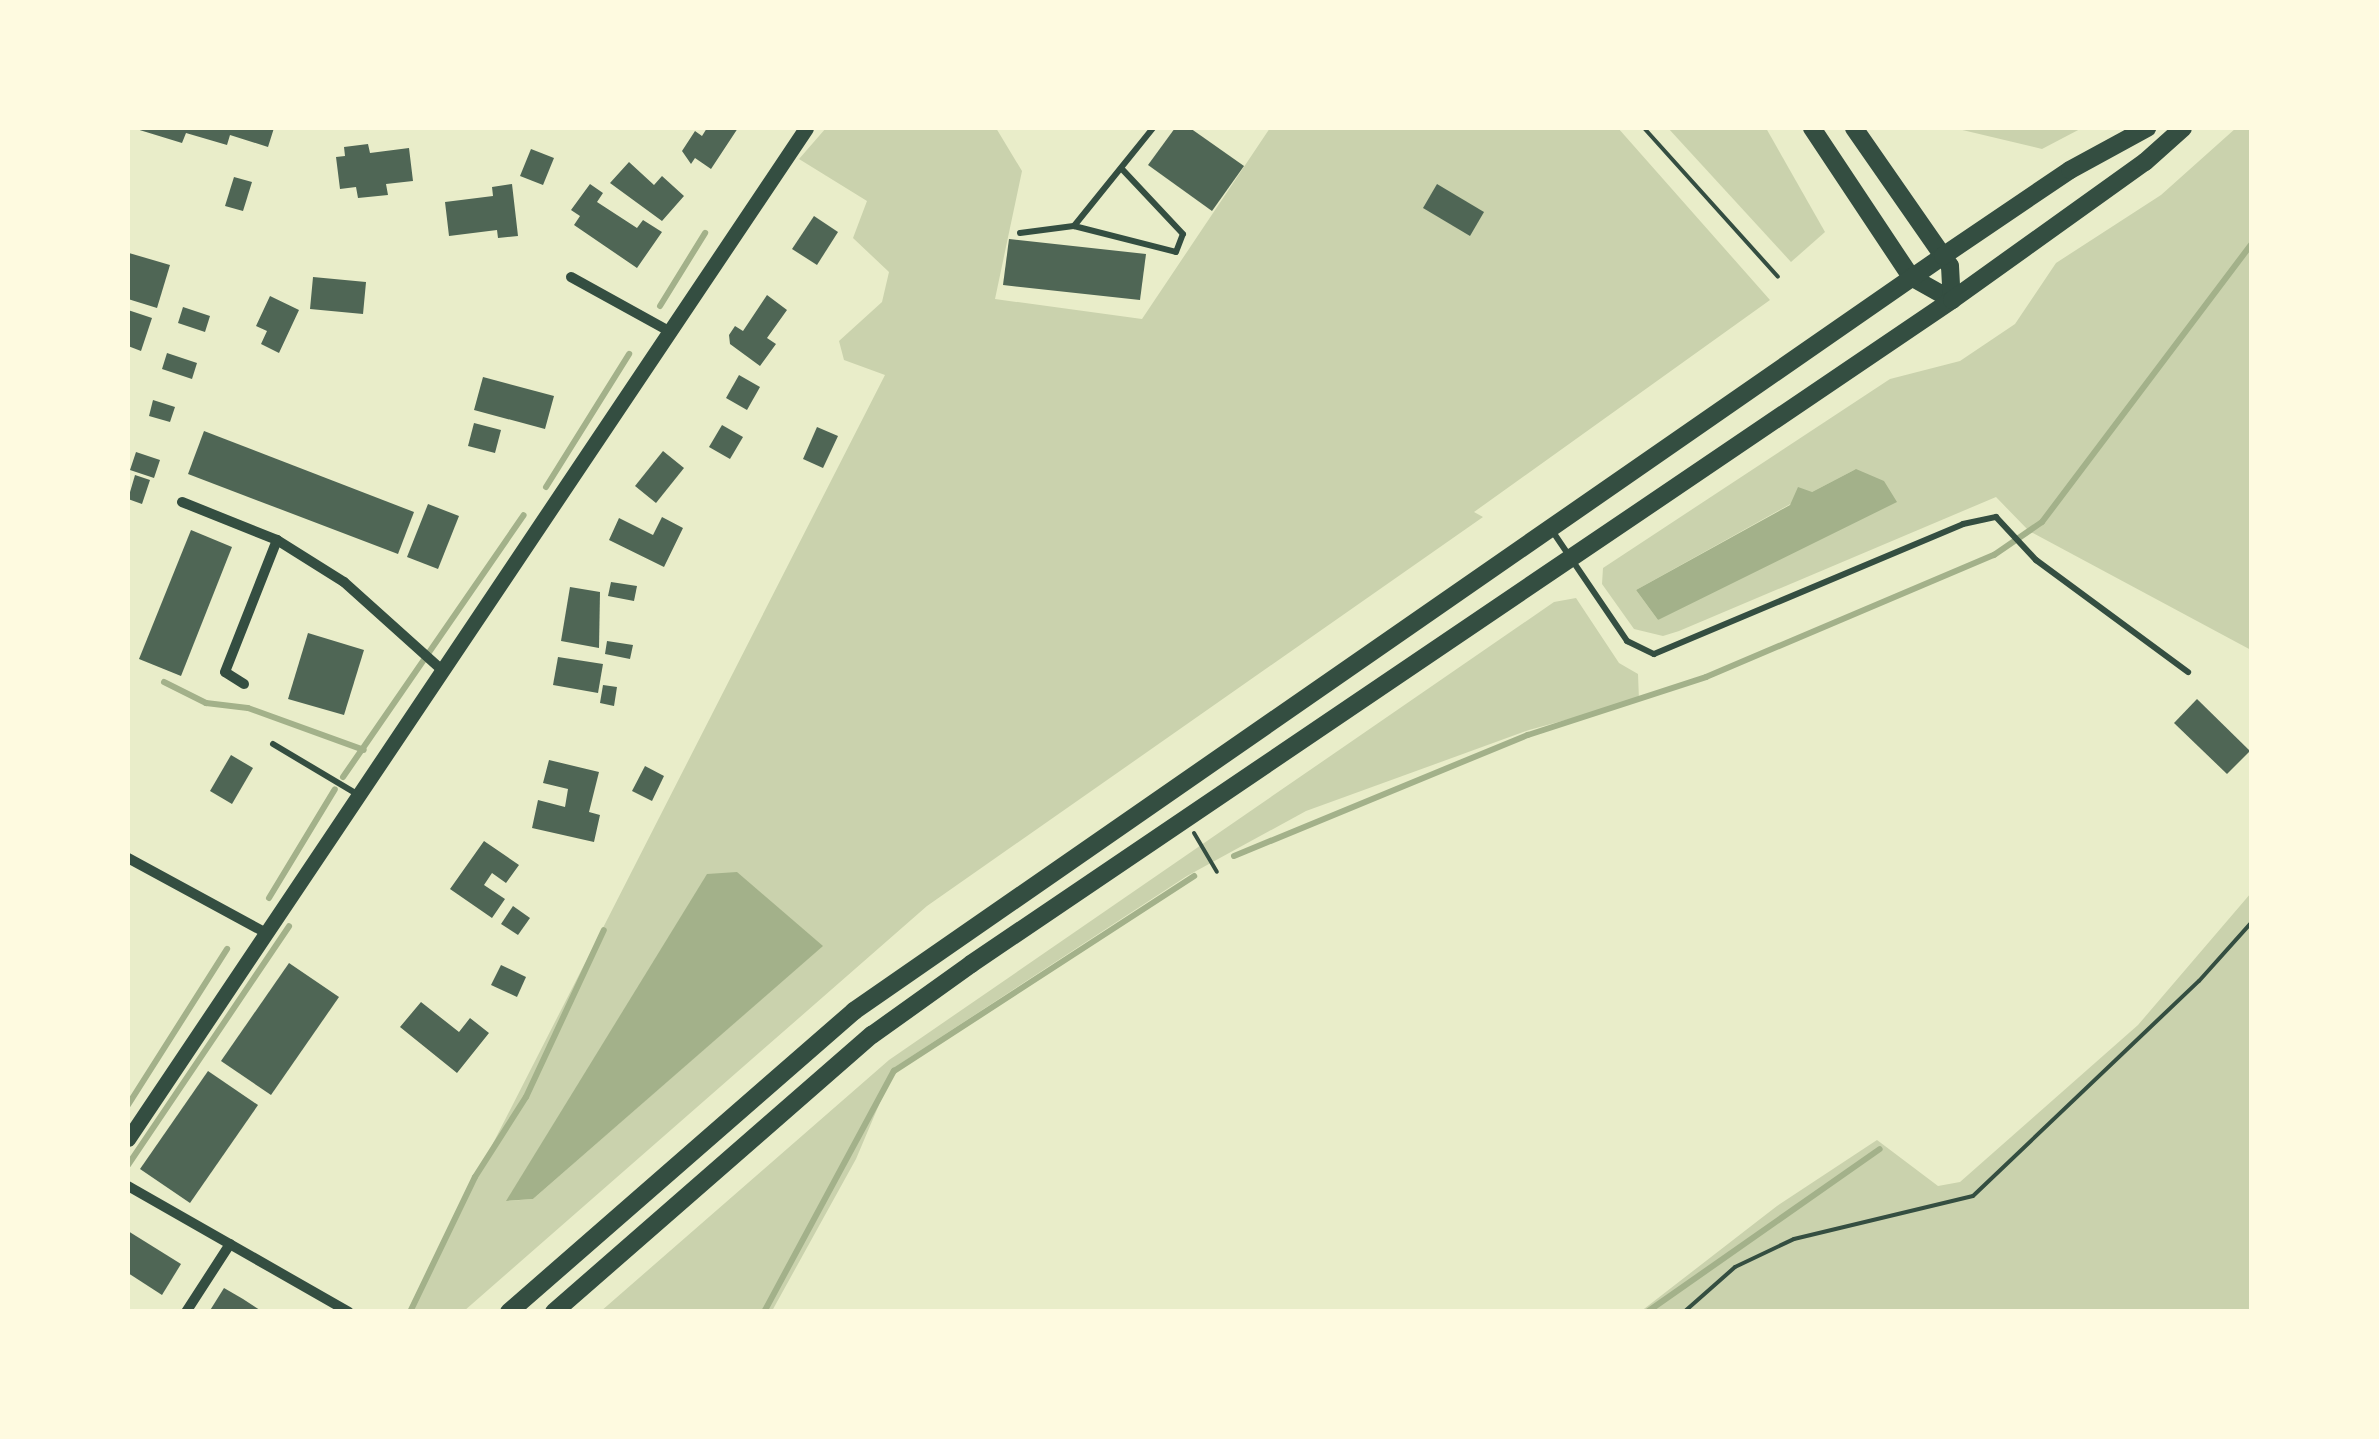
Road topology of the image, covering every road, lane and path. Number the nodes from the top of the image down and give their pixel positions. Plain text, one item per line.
1 (806, 128) edge
2 (1153, 128) edge
3 (1644, 128) edge
4 (1812, 128) edge
5 (1854, 128) edge
6 (2147, 128) edge
7 (2183, 128) edge
8 (1123, 170) junction
9 (1074, 226) junction
10 (1020, 232) dead end
11 (1943, 256) junction
12 (1778, 276) dead end
13 (571, 277) dead end
14 (1911, 278) junction
15 (1952, 300) junction
16 (669, 331) junction
17 (182, 502) dead end
18 (1552, 531) junction
19 (277, 540) junction
20 (1569, 554) junction
21 (436, 667) junction
22 (2188, 672) dead end
23 (244, 684) dead end
24 (273, 744) dead end
25 (358, 794) junction
26 (1184, 818) junction
27 (128, 858) edge
28 (1217, 872) dead end
29 (2252, 922) edge
30 (266, 933) junction
31 (128, 1139) edge
32 (128, 1186) edge
33 (230, 1244) junction
34 (186, 1312) edge
35 (349, 1312) edge
36 (509, 1312) edge
37 (554, 1312) edge
38 (1684, 1312) edge

1 - 16 street
2 - 8 lane
3 - 12 path
4 - 14 main road
5 - 11 main road
6 - 11 main road
7 - 15 main road
8 - 9 lane
8 - 9 lane
9 - 10 lane
11 - 14 main road
11 - 15 main road
13 - 16 street
14 - 15 main road
14 - 18 main road
15 - 20 main road
16 - 21 street
17 - 19 street
18 - 20 lane
18 - 36 main road
19 - 21 street
19 - 23 street
20 - 22 lane
20 - 26 main road
21 - 25 street
24 - 25 lane
25 - 30 street
26 - 28 path
26 - 37 main road
27 - 30 street
29 - 38 path
30 - 31 street
32 - 33 street
33 - 34 street
33 - 35 street

